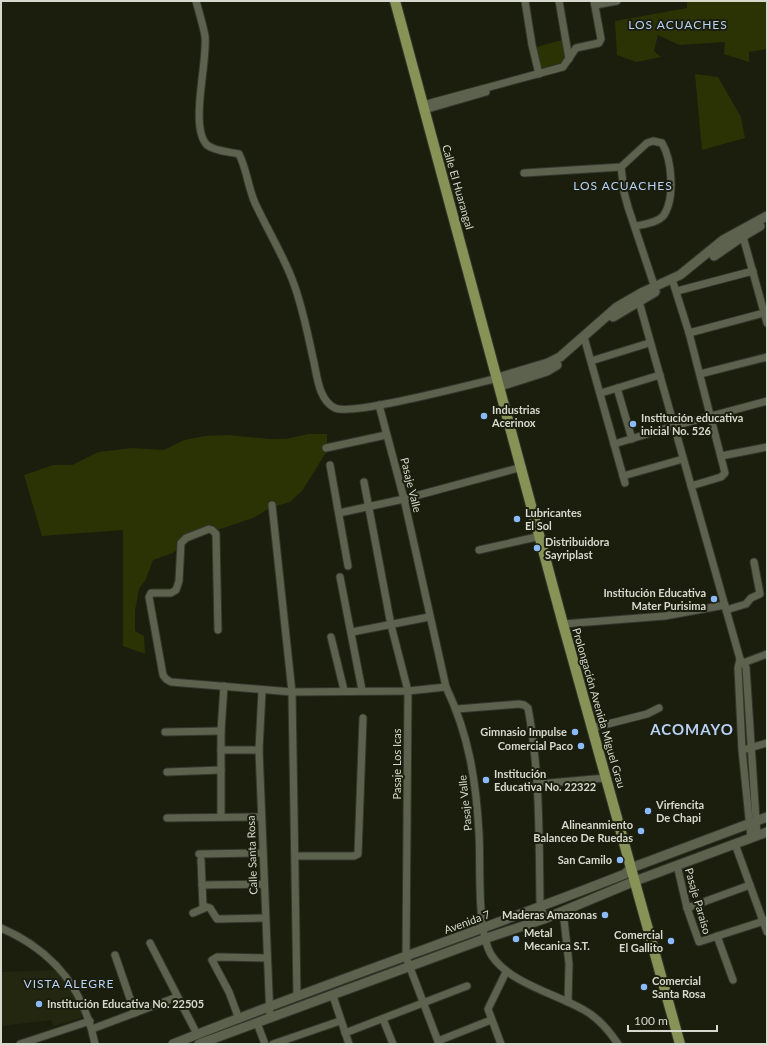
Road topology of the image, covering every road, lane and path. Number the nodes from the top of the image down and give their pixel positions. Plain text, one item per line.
1 (196, 1) edge
2 (394, 1) edge
3 (525, 1) edge
4 (559, 1) edge
5 (617, 1) edge
6 (595, 3) edge
7 (569, 59) junction
8 (536, 75) junction
9 (424, 107) junction
10 (621, 167) junction
11 (524, 173) dead end
12 (767, 216) edge
13 (767, 223) edge
14 (636, 226) junction
15 (741, 233) junction
16 (753, 271) junction
17 (675, 285) junction
18 (656, 289) junction
19 (638, 298) junction
20 (764, 313) junction
21 (767, 323) edge
22 (689, 333) junction
23 (584, 339) junction
24 (649, 343) junction
25 (767, 357) edge
26 (591, 361) junction
27 (700, 374) junction
28 (660, 375) junction
29 (499, 382) junction
30 (617, 388) junction
31 (601, 393) junction
32 (767, 401) edge
33 (379, 405) junction
34 (710, 416) junction
35 (674, 426) junction
36 (386, 434) junction
37 (632, 439) junction
38 (614, 444) junction
39 (767, 447) edge
40 (326, 448) dead end
41 (721, 456) junction
42 (682, 459) junction
43 (330, 465) dead end
44 (522, 467) junction
45 (364, 482) dead end
46 (691, 486) junction
47 (404, 499) junction
48 (272, 505) dead end
49 (369, 507) junction
50 (339, 513) junction
51 (541, 536) junction
52 (479, 550) dead end
53 (754, 562) dead end
54 (348, 566) dead end
55 (340, 577) dead end
56 (725, 608) junction
57 (429, 617) junction
58 (391, 624) junction
59 (564, 624) junction
60 (218, 630) dead end
61 (352, 632) junction
62 (331, 637) dead end
63 (767, 654) edge
64 (741, 661) junction
65 (224, 686) junction
66 (446, 687) junction
67 (344, 690) junction
68 (362, 690) junction
69 (408, 690) junction
70 (262, 691) junction
71 (292, 692) junction
72 (659, 708) dead end
73 (457, 710) junction
74 (363, 718) dead end
75 (592, 728) junction
76 (221, 731) junction
77 (165, 732) dead end
78 (767, 743) edge
79 (750, 748) junction
80 (221, 750) junction
81 (259, 750) junction
82 (742, 750) junction
83 (221, 770) junction
84 (167, 772) dead end
85 (606, 778) junction
86 (538, 784) junction
87 (221, 816) junction
88 (261, 817) junction
89 (767, 817) edge
90 (167, 818) dead end
91 (752, 822) junction
92 (767, 832) edge
93 (754, 836) junction
94 (735, 844) junction
95 (263, 853) junction
96 (296, 856) junction
97 (677, 865) junction
98 (631, 868) junction
99 (635, 881) junction
100 (264, 884) junction
101 (750, 885) junction
102 (202, 886) junction
103 (203, 907) junction
104 (541, 907) junction
105 (687, 908) junction
106 (563, 911) junction
107 (193, 913) dead end
108 (265, 918) junction
109 (544, 919) junction
110 (765, 920) edge
111 (1, 928) edge
112 (482, 929) junction
113 (767, 932) edge
114 (717, 936) junction
115 (484, 939) junction
116 (150, 943) dead end
117 (115, 955) dead end
118 (406, 957) junction
119 (267, 958) junction
120 (410, 968) junction
121 (506, 972) junction
122 (733, 980) dead end
123 (467, 986) dead end
124 (297, 996) junction
125 (333, 996) junction
126 (177, 997) junction
127 (568, 1002) junction
128 (423, 1003) junction
129 (269, 1007) junction
130 (135, 1013) junction
131 (239, 1018) junction
132 (270, 1018) junction
133 (383, 1019) junction
134 (491, 1020) junction
135 (90, 1021) junction
136 (340, 1021) junction
137 (257, 1023) junction
138 (92, 1029) junction
139 (345, 1033) junction
140 (197, 1034) junction
141 (439, 1042) edge
142 (20, 1044) edge
143 (95, 1044) edge
144 (173, 1044) edge
145 (200, 1044) edge
146 (265, 1044) edge
147 (273, 1044) edge
148 (349, 1044) edge
149 (393, 1044) edge
150 (501, 1044) edge
151 (618, 1044) edge
152 (680, 1044) edge

1 - 33 street
2 - 9 main road, Calle El Huarangal
3 - 8 street
4 - 7 street
5 - 6 street
6 - 7 street
7 - 8 street
8 - 9 street
9 - 29 main road, Calle El Huarangal
10 - 11 street
10 - 14 street
10 - 14 street
12 - 15 street
13 - 15 street
14 - 18 street
15 - 16 street
15 - 17 street
16 - 17 street
16 - 20 street
17 - 18 street
17 - 22 street
18 - 19 street
19 - 23 street
19 - 24 street
20 - 21 street
20 - 22 street
22 - 27 street
23 - 26 street
23 - 29 street
24 - 26 street
24 - 28 street
25 - 27 street
26 - 31 street
27 - 34 street
28 - 30 street
28 - 35 street
29 - 33 street
29 - 44 main road, Prolongación Avenida Miguel Grau
30 - 31 street
30 - 37 street
31 - 38 street
32 - 34 street
33 - 36 street, Pasaje Valle
34 - 35 street
34 - 41 street
35 - 37 street
35 - 42 street
36 - 40 street
36 - 47 street, Pasaje Valle
37 - 38 street
38 - 42 street
39 - 41 street
41 - 46 street
42 - 46 street
43 - 50 street
44 - 47 street
44 - 51 main road, Prolongación Avenida Miguel Grau
45 - 49 street, Pasaje Los Icas
46 - 56 street
47 - 49 street
47 - 57 street, Pasaje Valle
48 - 71 street
49 - 50 street
49 - 58 street, Pasaje Los Icas
50 - 54 street
51 - 52 street
51 - 59 main road, Prolongación Avenida Miguel Grau
53 - 56 street
55 - 61 street
56 - 59 street
56 - 64 street
57 - 58 street
57 - 66 street, Pasaje Valle
58 - 61 street
58 - 69 street, Pasaje Los Icas
59 - 75 main road, Prolongación Avenida Miguel Grau
60 - 65 street
61 - 68 street
62 - 67 street
63 - 64 street
64 - 79 street
64 - 82 street
65 - 70 street
65 - 76 street
66 - 69 street
66 - 73 street, Pasaje Valle
67 - 68 street
67 - 71 street
68 - 69 street
69 - 118 street, Pasaje Los Icas
70 - 71 street
70 - 81 street, Calle Santa Rosa
71 - 96 street
72 - 75 street
73 - 86 street
73 - 112 street, Pasaje Valle
74 - 96 street
75 - 85 main road, Prolongación Avenida Miguel Grau
76 - 77 street
76 - 80 street
78 - 79 street
79 - 82 street
79 - 91 street
80 - 81 street
80 - 83 street
81 - 88 street, Calle Santa Rosa
82 - 91 street
83 - 84 street
83 - 87 street
85 - 86 street
85 - 98 main road, Prolongación Avenida Miguel Grau
86 - 104 street
87 - 88 street
87 - 90 street
88 - 95 street, Calle Santa Rosa
89 - 91 street, Avenida 7
91 - 93 street
91 - 98 street, Avenida 7
92 - 93 street, Avenida 7
93 - 94 street, Avenida 7
94 - 97 street, Avenida 7
94 - 101 street
95 - 100 street, Calle Santa Rosa
95 - 102 street
96 - 124 street
97 - 99 street, Avenida 7
97 - 105 street, Pasaje Paraiso
98 - 99 main road, Prolongación Avenida Miguel Grau
98 - 104 street, Avenida 7
99 - 106 street, Avenida 7
99 - 152 main road, Prolongación Avenida Miguel Grau
100 - 102 street
100 - 108 street, Calle Santa Rosa
101 - 105 street
101 - 110 street
102 - 103 street
103 - 107 street
103 - 108 street
104 - 109 street
104 - 112 street, Avenida 7
105 - 114 street, Pasaje Paraiso
106 - 109 street, Avenida 7
106 - 127 street
108 - 119 street, Calle Santa Rosa
109 - 115 street, Avenida 7
110 - 113 street
110 - 114 street
111 - 135 street
112 - 115 street, Pasaje Valle
112 - 118 street, Avenida 7
114 - 122 street
115 - 120 street, Avenida 7
115 - 121 street, Pasaje Valle
116 - 126 street
117 - 130 street
118 - 120 street, Pasaje Los Icas
118 - 124 street, Avenida 7
119 - 129 street, Calle Santa Rosa
119 - 131 street
120 - 125 street, Avenida 7
120 - 128 street, Pasaje Los Icas
121 - 127 street, Pasaje Valle
121 - 134 street
123 - 128 street
124 - 129 street, Avenida 7
125 - 132 street, Avenida 7
125 - 136 street
126 - 130 street
126 - 140 street
127 - 151 street, Pasaje Valle
128 - 133 street
128 - 141 street, Pasaje Los Icas
129 - 131 street, Avenida 7
129 - 132 street, Calle Santa Rosa
130 - 138 street
131 - 140 street, Avenida 7
132 - 137 street, Avenida 7
133 - 139 street
133 - 149 street
134 - 141 street
134 - 150 street
135 - 138 street
135 - 142 street
136 - 139 street
136 - 147 street
137 - 145 street, Avenida 7
137 - 146 street
138 - 143 street
139 - 148 street
140 - 144 street, Avenida 7

